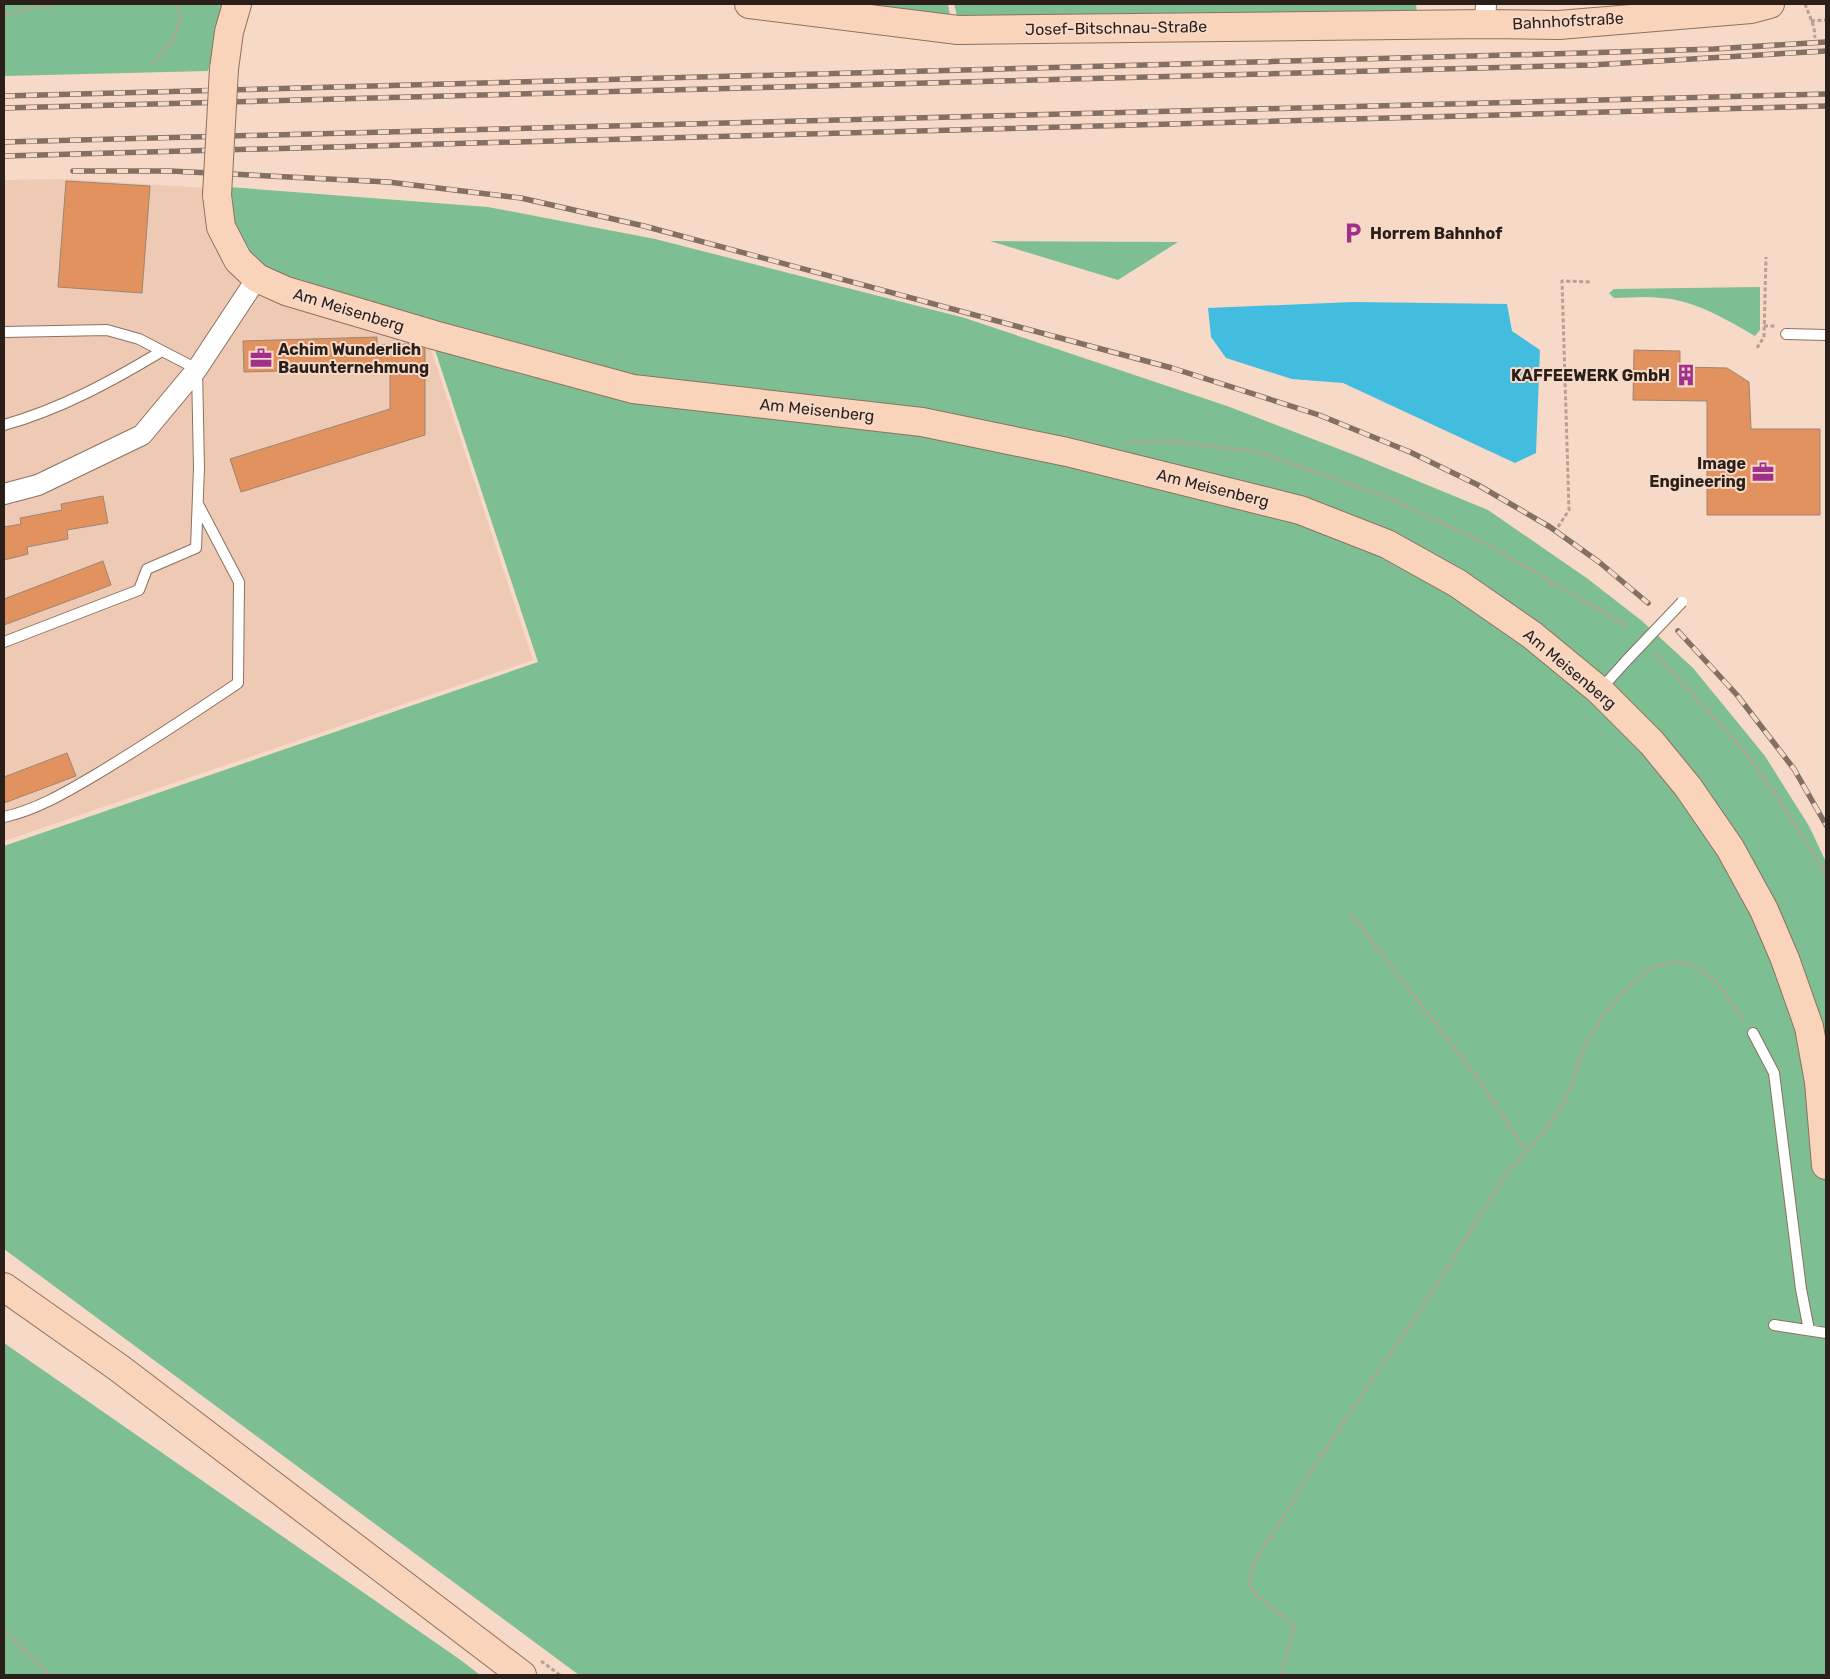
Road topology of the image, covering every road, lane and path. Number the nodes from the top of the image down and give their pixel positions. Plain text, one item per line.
1 (56, 4) edge
2 (177, 4) edge
3 (237, 4) edge
4 (749, 4) edge
5 (1770, 4) edge
6 (1805, 4) edge
7 (4, 14) edge
8 (1485, 14) edge
9 (1826, 20) edge
10 (1811, 21) junction
11 (1815, 38) dead end
12 (153, 62) dead end
13 (1766, 257) dead end
14 (257, 278) junction
15 (1592, 282) dead end
16 (4, 332) edge
17 (1786, 334) dead end
18 (1826, 335) edge
19 (1757, 348) dead end
20 (162, 351) junction
21 (197, 369) junction
22 (4, 425) edge
23 (1127, 442) dead end
24 (4, 494) edge
25 (198, 503) junction
26 (1558, 527) dead end
27 (1682, 602) dead end
28 (1627, 626) dead end
29 (4, 642) edge
30 (1656, 654) dead end
31 (1600, 691) junction
32 (4, 817) edge
33 (1826, 874) edge
34 (1350, 914) dead end
35 (1753, 1033) joint
36 (1525, 1150) junction
37 (1826, 1165) edge
38 (4, 1287) edge
39 (1774, 1325) dead end
40 (1809, 1330) junction
41 (1826, 1333) edge
42 (4, 1630) edge
43 (49, 1675) edge
44 (522, 1675) edge
45 (1281, 1675) edge

1 - 7 path
2 - 12 path
3 - 14 street, bridge
4 - 8 street, Josef-Bitschnau-Straße
5 - 8 street, Bahnhofstraße
6 - 10 path
9 - 10 path
10 - 11 path
13 - 19 path
14 - 21 street
14 - 31 street, Am Meisenberg
15 - 26 path
16 - 20 lane
17 - 18 lane
20 - 21 lane
20 - 22 lane
21 - 24 street
21 - 25 lane
23 - 28 path
25 - 29 lane
25 - 32 lane
27 - 31 lane, bridge
30 - 33 path
31 - 37 street, Am Meisenberg
34 - 36 path
35 - 36 path
35 - 40 lane
36 - 45 path
38 - 44 street
39 - 40 lane
40 - 41 lane
42 - 43 path

